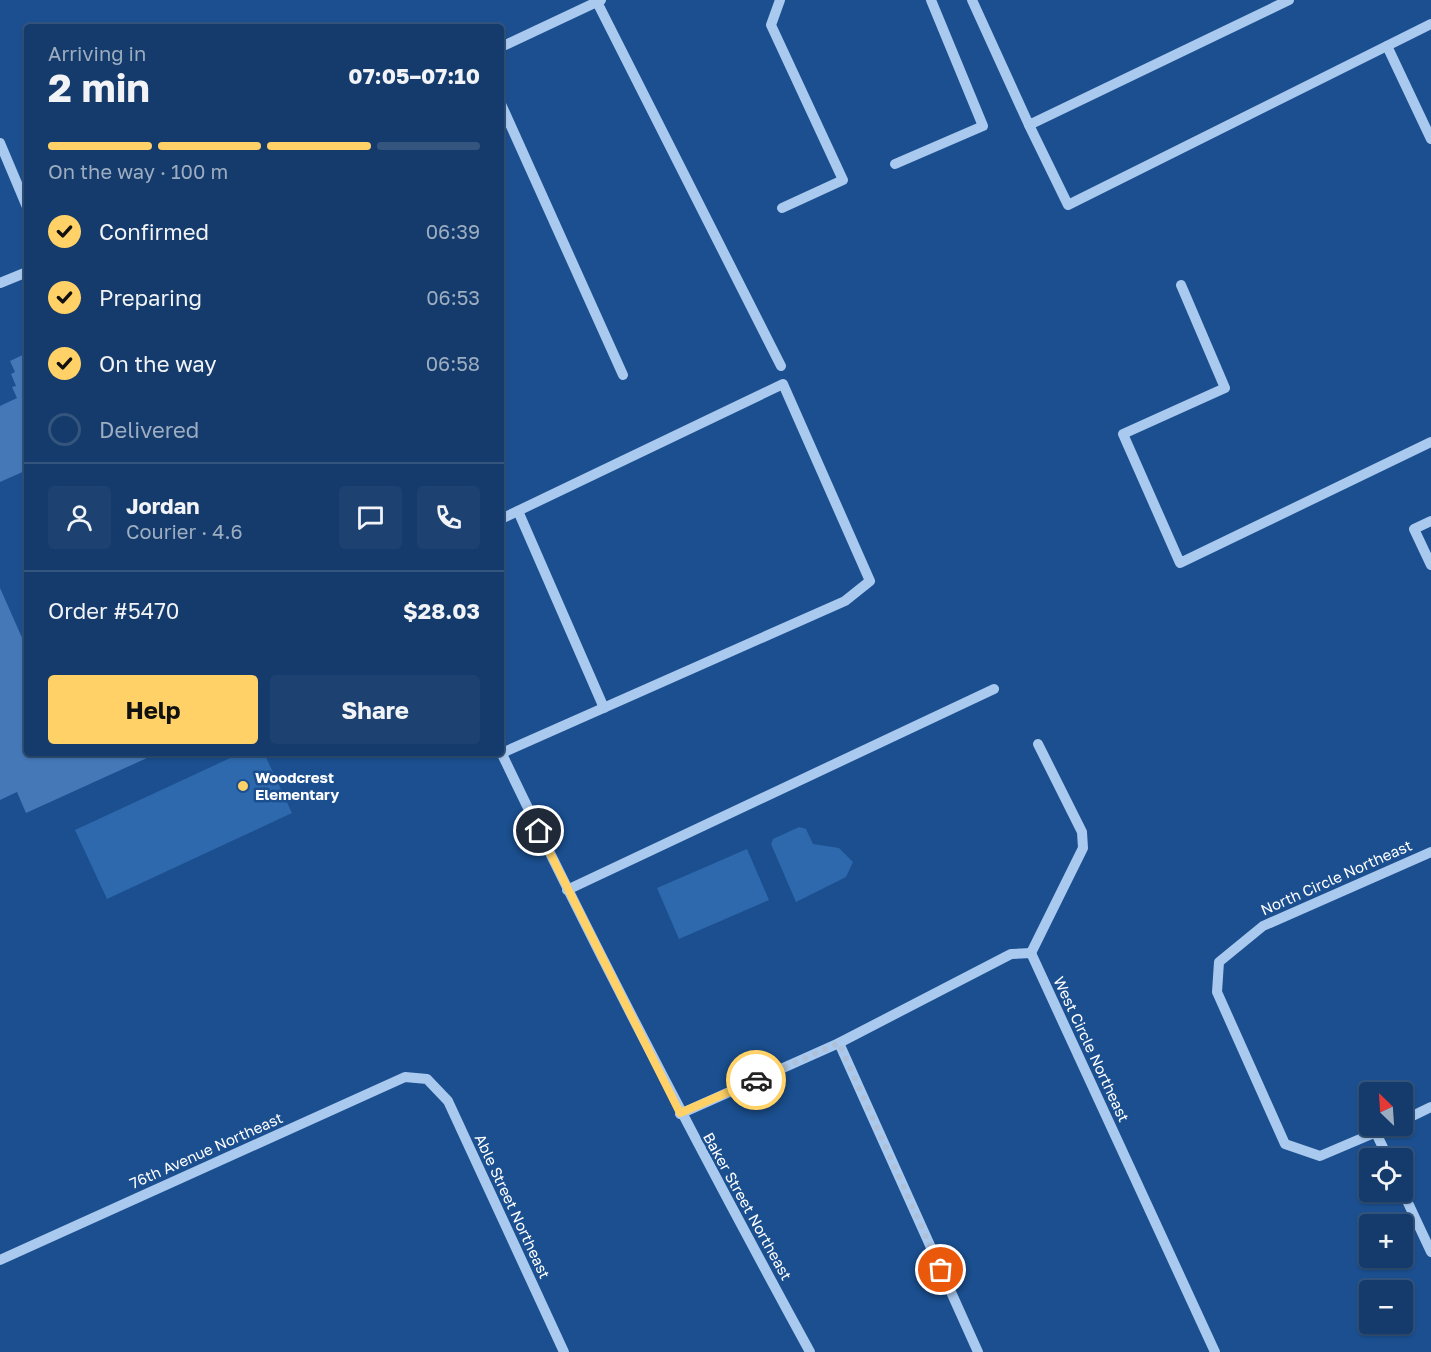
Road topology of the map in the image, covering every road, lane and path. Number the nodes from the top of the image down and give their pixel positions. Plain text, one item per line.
1 (780, 0) edge
2 (931, 0) edge
3 (972, 0) edge
4 (1289, 0) edge
5 (599, 1) edge
6 (1431, 24) edge
7 (504, 46) edge
8 (1387, 46) junction
9 (504, 111) edge
10 (1029, 125) junction
11 (1431, 139) edge
12 (0, 142) edge
13 (895, 164) dead end
14 (24, 200) edge
15 (782, 208) dead end
16 (24, 273) edge
17 (0, 283) edge
18 (1182, 285) dead end
19 (781, 366) dead end
20 (623, 375) dead end
21 (1431, 442) edge
22 (518, 511) junction
23 (504, 518) edge
24 (1431, 521) edge
25 (1431, 565) edge
26 (994, 689) dead end
27 (604, 708) junction
28 (1038, 744) dead end
29 (504, 751) edge
30 (503, 756) edge
31 (1431, 852) edge
32 (567, 890) junction
33 (1031, 953) junction
34 (839, 1043) junction
35 (427, 1079) joint
36 (1431, 1107) edge
37 (680, 1113) junction
38 (1413, 1116) edge
39 (1369, 1136) edge
40 (1408, 1202) edge
41 (1431, 1252) edge
42 (0, 1260) edge
43 (564, 1352) edge
44 (810, 1352) edge
45 (978, 1352) edge
46 (1215, 1352) edge

1 - 15 street
2 - 13 street
3 - 10 street
4 - 10 street
5 - 7 street
5 - 19 street
6 - 8 street
8 - 10 street
8 - 11 street
9 - 20 street
12 - 14 street
16 - 17 street
18 - 21 street
22 - 23 street
22 - 27 street
22 - 27 street
24 - 25 street
26 - 32 street
27 - 29 street
28 - 33 street
30 - 32 street, Baker Street Northeast
31 - 39 street, North Circle Northeast
32 - 37 street, Baker Street Northeast
33 - 34 street
33 - 46 street, West Circle Northeast
34 - 37 street
34 - 45 street
35 - 42 street, 76th Avenue Northeast
35 - 43 street, Able Street Northeast
36 - 38 street
37 - 44 street, Baker Street Northeast
40 - 41 street

